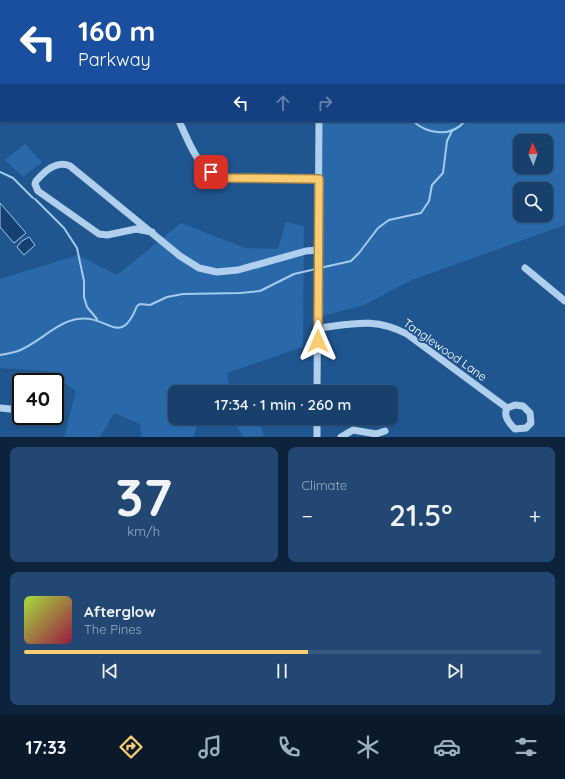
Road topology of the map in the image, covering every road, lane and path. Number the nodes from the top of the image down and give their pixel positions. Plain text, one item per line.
1 (179, 122) edge
2 (319, 122) edge
3 (319, 179) junction
4 (152, 232) junction
5 (318, 250) junction
6 (525, 268) dead end
7 (565, 302) edge
8 (318, 328) junction
9 (317, 385) edge
10 (0, 408) edge
11 (508, 408) dead end
12 (12, 409) edge
13 (317, 425) edge
14 (385, 431) dead end
15 (317, 437) edge
16 (341, 437) edge

1 - 3 street
2 - 3 street
3 - 5 street
4 - 4 street
4 - 5 street
5 - 8 street
6 - 7 street
8 - 9 street
8 - 11 street, Tanglewood Lane
10 - 12 street
13 - 15 street
14 - 16 street

